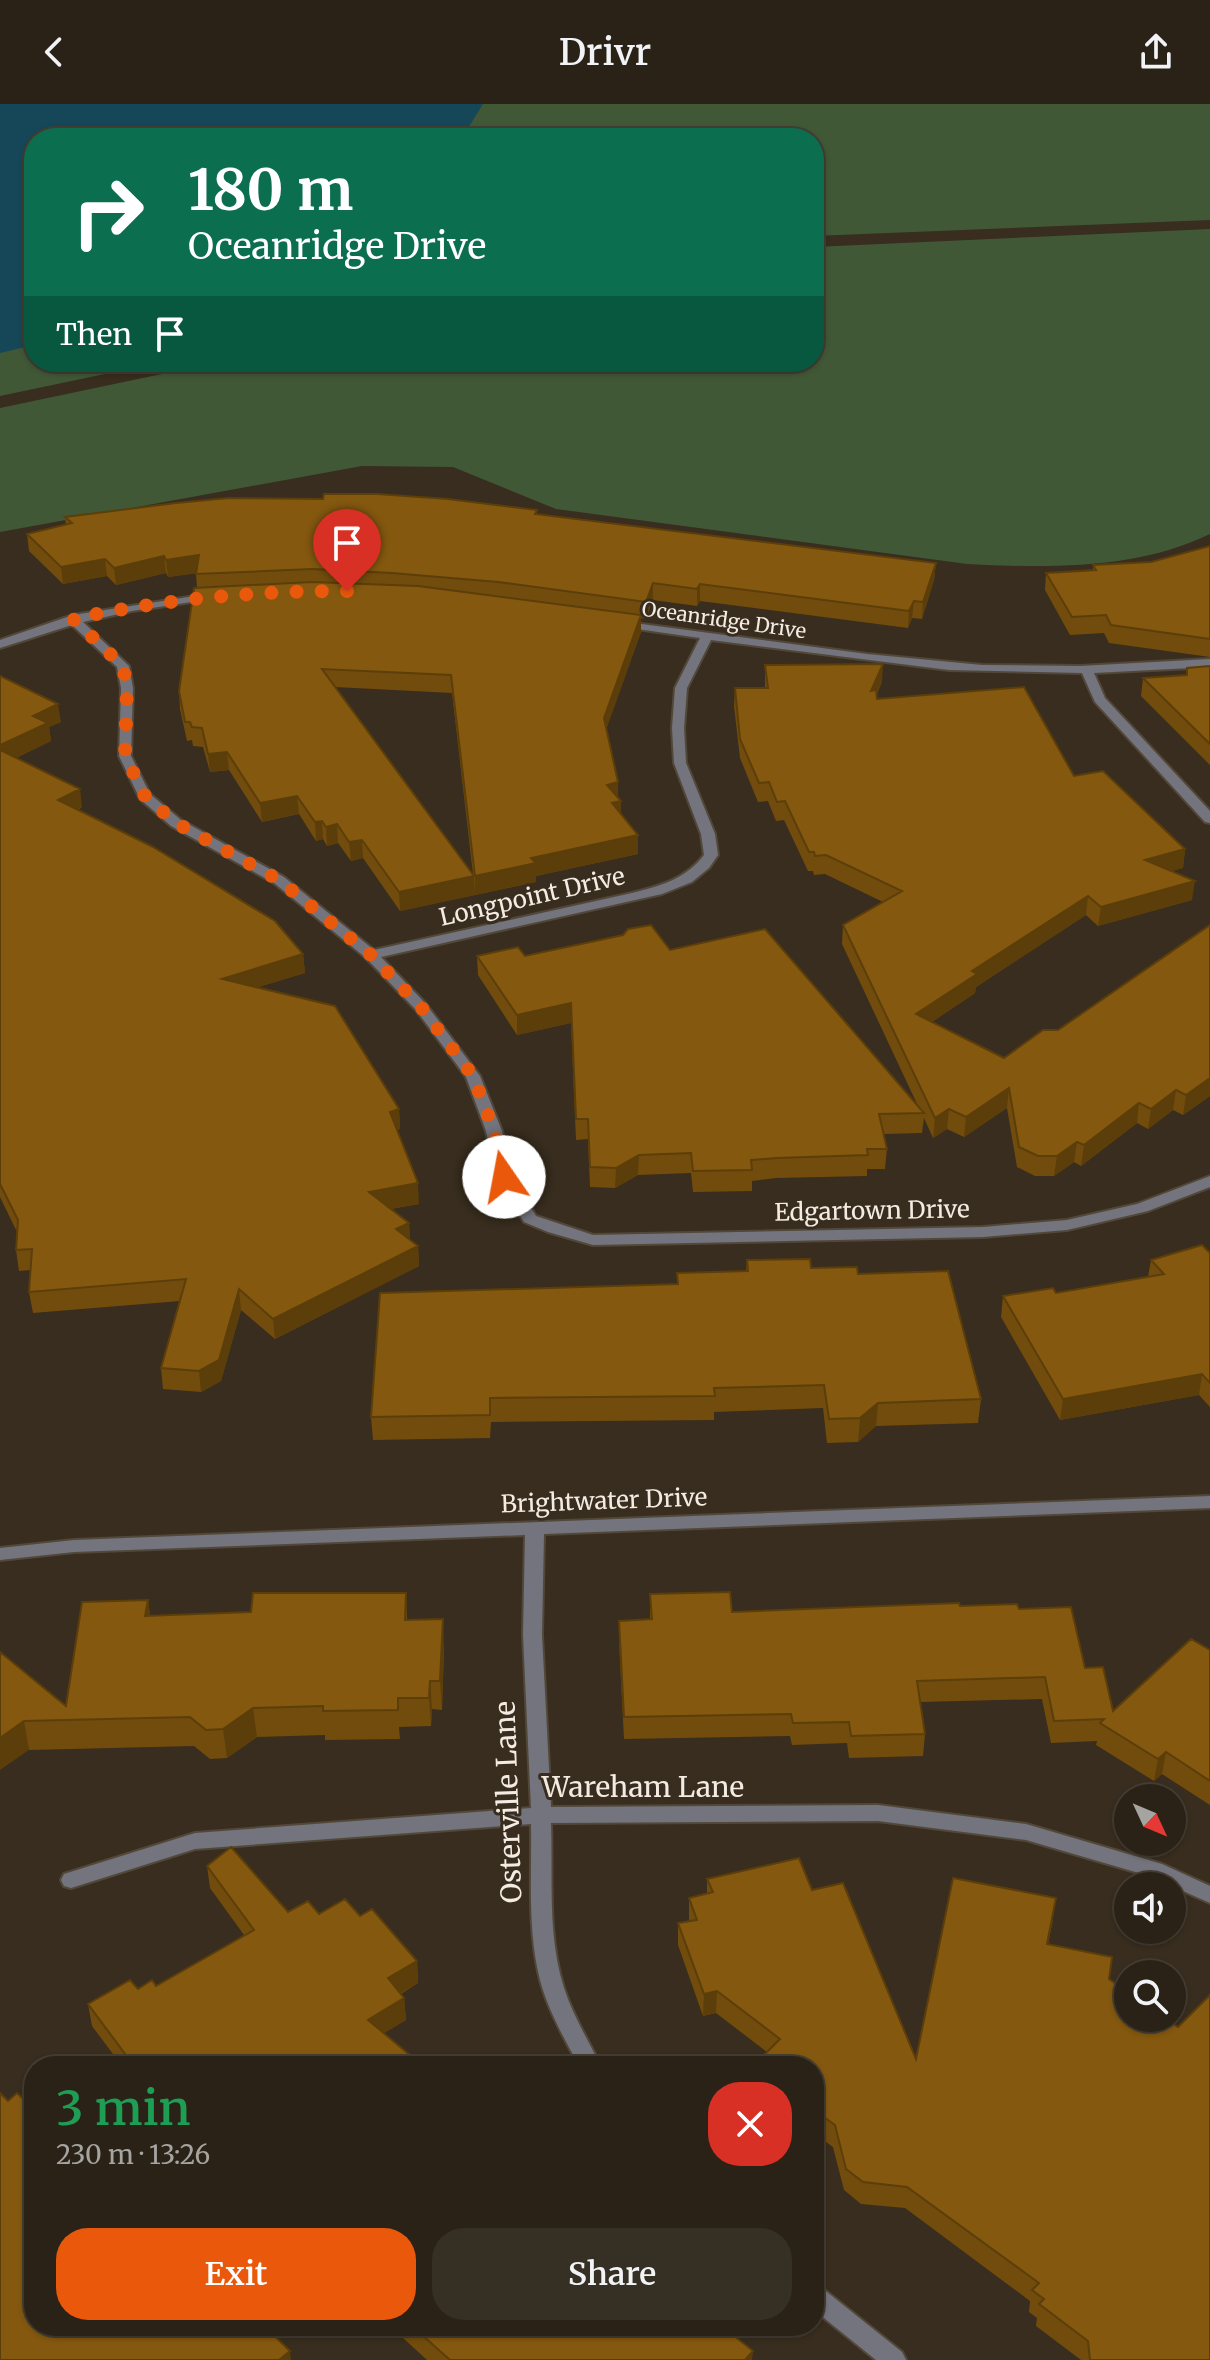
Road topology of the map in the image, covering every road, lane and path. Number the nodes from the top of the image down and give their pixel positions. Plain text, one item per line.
1 (227, 595) edge
2 (73, 619) junction
3 (604, 621) edge
4 (707, 636) junction
5 (0, 644) edge
6 (1210, 663) edge
7 (1087, 670) junction
8 (1210, 819) edge
9 (371, 955) junction
10 (1210, 1181) edge
11 (1210, 1502) edge
12 (535, 1528) junction
13 (0, 1554) edge
14 (541, 1815) junction
15 (71, 1880) dead end
16 (1210, 1895) edge
17 (585, 2056) edge
18 (824, 2304) edge
19 (894, 2360) edge

1 - 2 street
2 - 5 street
2 - 9 street
3 - 4 street, Oceanridge Drive
4 - 7 street, Oceanridge Drive
4 - 9 street, Longpoint Drive
6 - 7 street, Oceanridge Drive
7 - 8 street
9 - 10 street, Edgartown Drive
11 - 12 street, Brightwater Drive
12 - 13 street, Brightwater Drive
12 - 14 street, Osterville Lane
14 - 15 street, Wareham Lane
14 - 16 street, Wareham Lane
14 - 17 street, Osterville Lane
18 - 19 street

